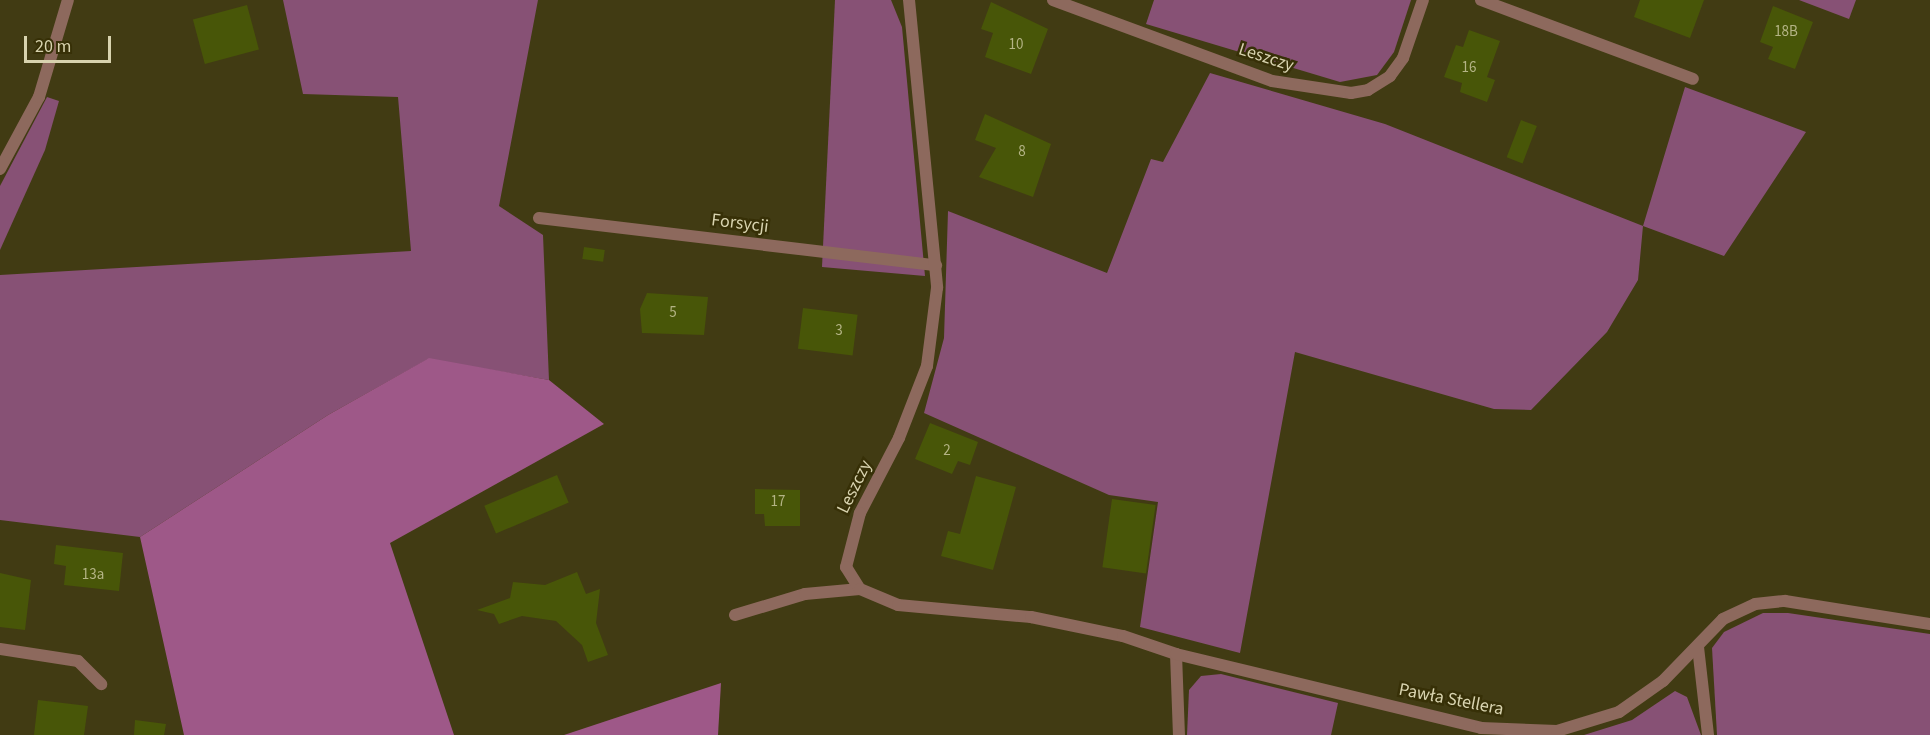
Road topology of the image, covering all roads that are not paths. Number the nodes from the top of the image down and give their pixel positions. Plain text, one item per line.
1 (68, 0) edge
2 (909, 0) edge
3 (1053, 0) edge
4 (1423, 0) edge
5 (1481, 0) edge
6 (1693, 79) dead end
7 (0, 169) edge
8 (539, 218) dead end
9 (936, 265) junction
10 (860, 589) junction
11 (735, 615) dead end
12 (1930, 624) edge
13 (1698, 647) junction
14 (0, 649) edge
15 (1176, 654) junction
16 (101, 684) dead end
17 (1179, 735) edge
18 (1708, 735) edge

1 - 7 street
2 - 9 street, Leszczy
3 - 4 street, Leszczy
5 - 6 street
8 - 9 street, Forsycji
9 - 10 street, Leszczy
10 - 11 street
10 - 15 street
12 - 13 street, Pawła Stellera
13 - 15 street, Pawła Stellera
13 - 18 street
14 - 16 street
15 - 17 street

